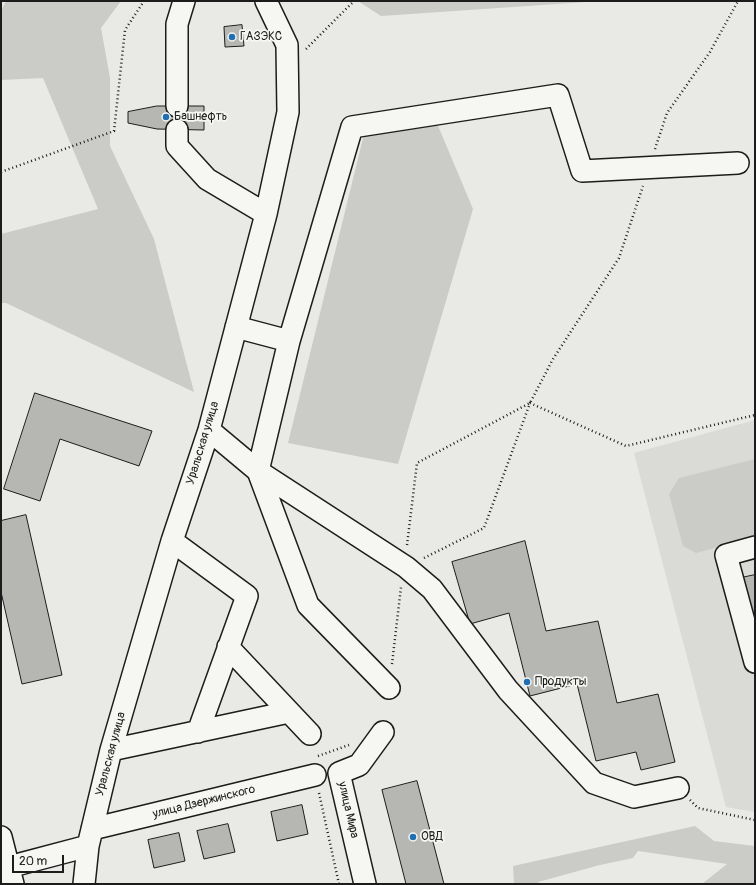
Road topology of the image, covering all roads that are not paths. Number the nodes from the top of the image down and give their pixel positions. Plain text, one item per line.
1 (184, 1) edge
2 (266, 1) edge
3 (177, 106) dead end
4 (177, 130) dead end
5 (738, 163) dead end
6 (266, 214) junction
7 (236, 327) junction
8 (289, 341) junction
9 (209, 430) junction
10 (258, 471) junction
11 (172, 541) junction
12 (755, 547) edge
13 (228, 647) junction
14 (755, 662) edge
15 (390, 678) road end
16 (289, 712) junction
17 (198, 732) junction
18 (383, 732) dead end
19 (310, 734) dead end
20 (111, 750) junction
21 (314, 775) dead end
22 (678, 788) road end
23 (1, 837) edge
24 (90, 838) junction
25 (8, 873) edge
26 (84, 884) edge
27 (365, 884) edge

1 - 3 street
2 - 6 street, Уральская улица
4 - 6 street
5 - 8 street
6 - 7 street, Уральская улица
7 - 8 street
7 - 9 street, Уральская улица
8 - 10 street
9 - 10 street
9 - 11 street, Уральская улица
10 - 15 street
10 - 22 street
11 - 13 street
11 - 20 street, Уральская улица
12 - 14 street
13 - 16 street
13 - 17 street
16 - 17 street
16 - 19 street
17 - 20 street
18 - 27 street, улица Мира
20 - 24 street, Уральская улица
21 - 24 street, улица Дзержинского
23 - 25 street
24 - 25 street, улица Дзержинского
24 - 26 street, Уральская улица

